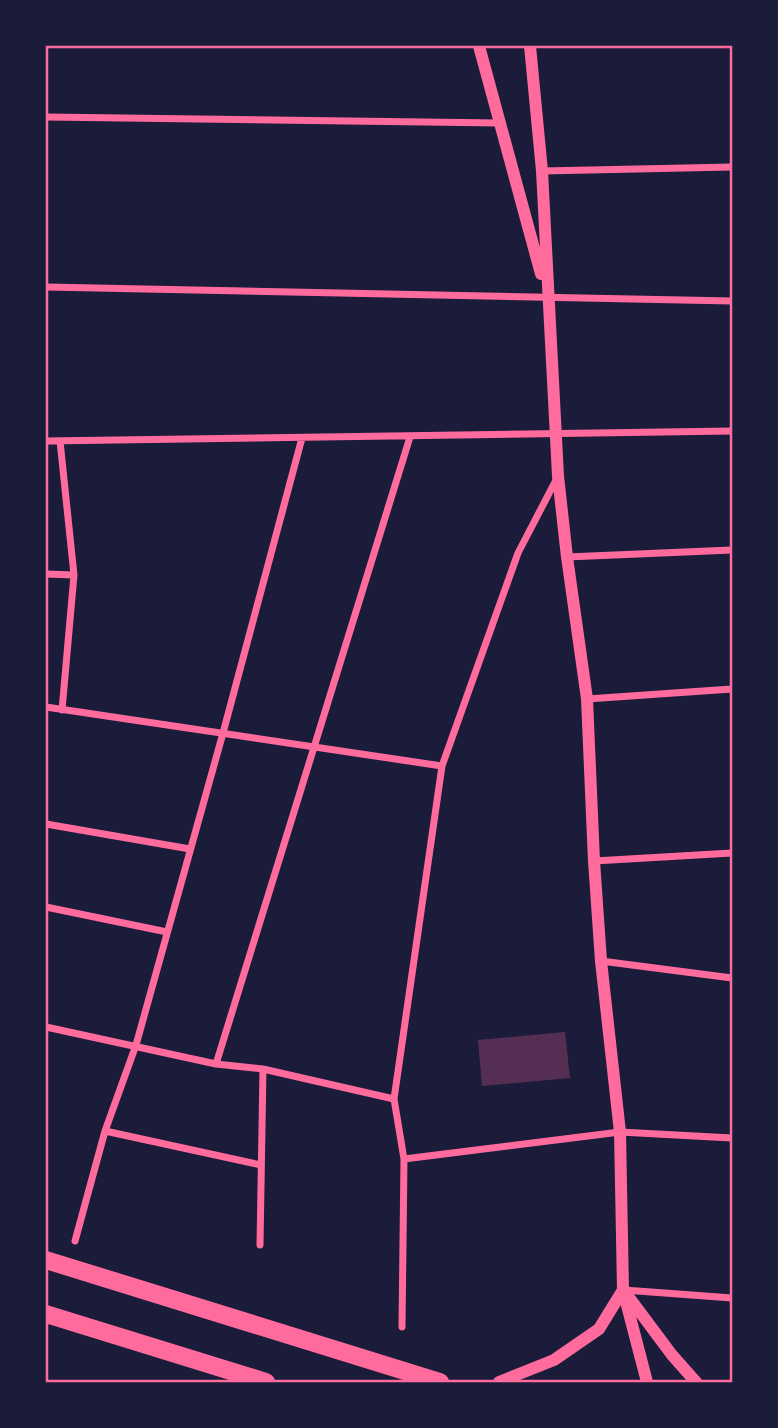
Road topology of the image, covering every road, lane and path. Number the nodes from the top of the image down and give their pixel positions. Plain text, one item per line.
1 (479, 46) edge
2 (530, 46) edge
3 (46, 117) edge
4 (501, 122) junction
5 (733, 167) edge
6 (542, 172) junction
7 (46, 287) edge
8 (547, 298) junction
9 (733, 300) edge
10 (733, 431) edge
11 (556, 435) junction
12 (410, 437) junction
13 (302, 438) junction
14 (46, 441) edge
15 (60, 441) junction
16 (558, 476) junction
17 (733, 550) edge
18 (567, 557) junction
19 (46, 574) edge
20 (74, 575) junction
21 (733, 689) edge
22 (587, 699) junction
23 (46, 707) edge
24 (62, 709) junction
25 (223, 733) junction
26 (316, 747) junction
27 (442, 766) junction
28 (46, 824) edge
29 (190, 849) junction
30 (733, 853) edge
31 (594, 861) junction
32 (46, 907) edge
33 (167, 932) junction
34 (601, 961) junction
35 (733, 978) edge
36 (46, 1027) edge
37 (136, 1045) junction
38 (216, 1064) junction
39 (262, 1069) junction
40 (394, 1099) junction
41 (105, 1131) junction
42 (620, 1132) junction
43 (733, 1138) edge
44 (404, 1159) junction
45 (261, 1165) junction
46 (75, 1241) dead end
47 (260, 1245) dead end
48 (46, 1259) edge
49 (623, 1290) junction
50 (733, 1298) edge
51 (46, 1314) edge
52 (402, 1327) dead end
53 (266, 1382) edge
54 (440, 1382) edge
55 (499, 1382) edge
56 (647, 1382) edge
57 (696, 1382) edge

1 - 4 street
2 - 6 street
3 - 4 street
4 - 8 street
5 - 6 street
6 - 8 street
7 - 8 street
8 - 9 street
8 - 11 street
10 - 11 street
11 - 12 street
11 - 16 street
12 - 13 street
12 - 26 street
13 - 15 street
13 - 25 street
14 - 15 street
15 - 20 street
16 - 18 street
16 - 27 street
17 - 18 street
18 - 22 street
19 - 20 street
20 - 24 street
21 - 22 street
22 - 31 street
23 - 24 street
24 - 25 street
25 - 26 street
25 - 29 street
26 - 27 street
26 - 38 street
27 - 40 street
28 - 29 street
29 - 33 street
30 - 31 street
31 - 34 street
32 - 33 street
33 - 37 street
34 - 35 street
34 - 42 street
36 - 37 street
37 - 38 street
37 - 41 street
38 - 39 street
39 - 40 street
39 - 45 street
40 - 44 street
41 - 45 street
41 - 46 street
42 - 43 street
42 - 44 street
42 - 49 street
44 - 52 street
45 - 47 street
48 - 54 main road
49 - 50 street
49 - 55 street
49 - 56 street
49 - 57 street
51 - 53 main road

